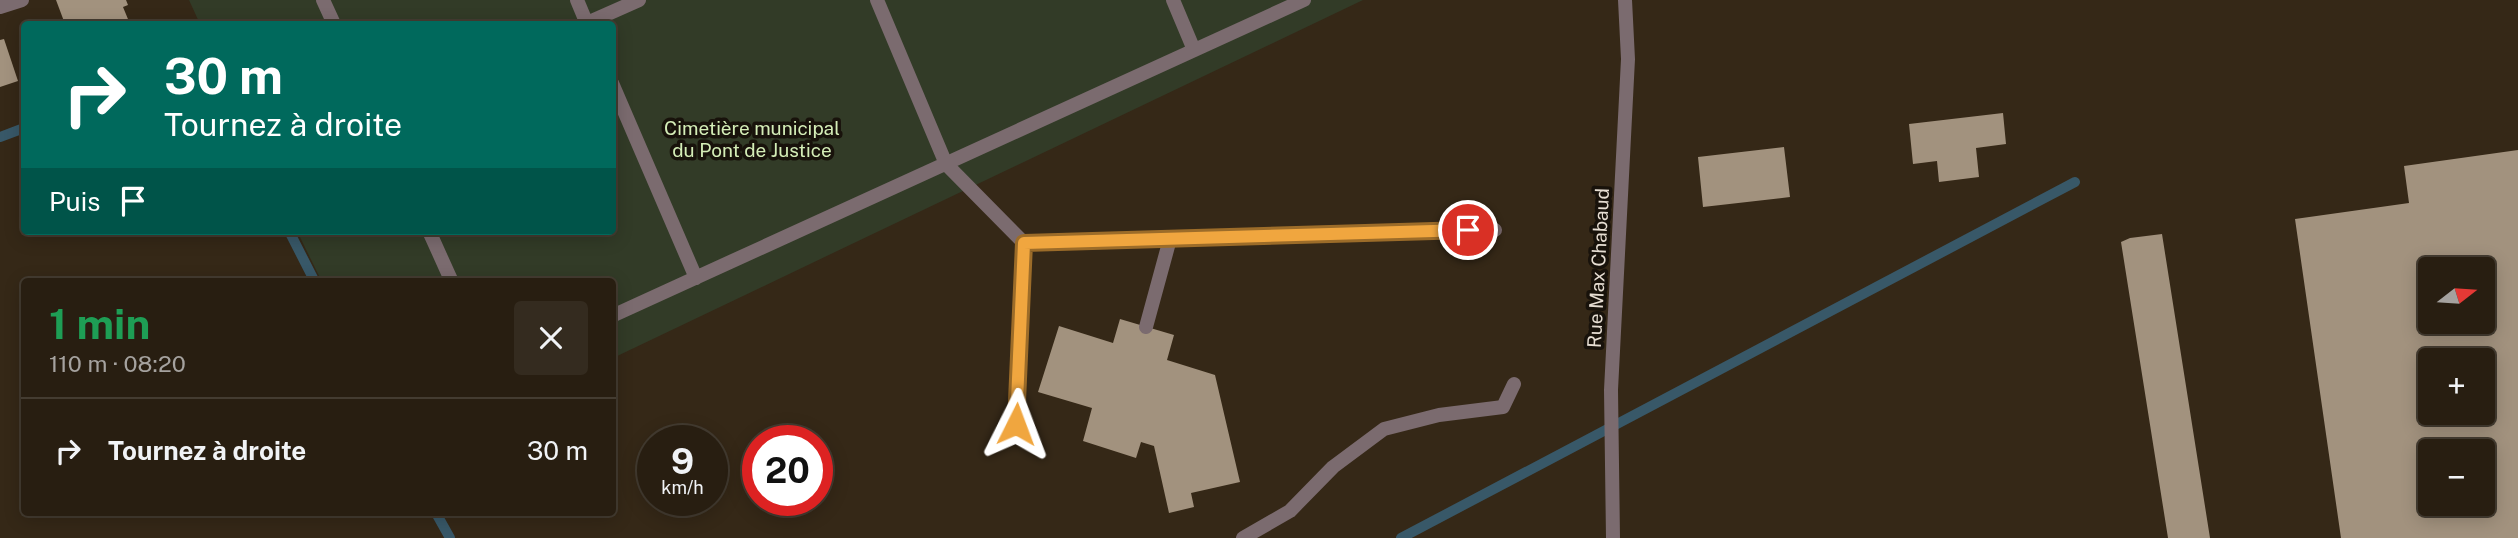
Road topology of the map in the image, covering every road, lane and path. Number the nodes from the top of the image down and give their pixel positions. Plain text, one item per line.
1 (22, 0) edge
2 (323, 0) edge
3 (577, 0) edge
4 (639, 0) edge
5 (877, 0) edge
6 (1173, 0) edge
7 (1304, 0) edge
8 (1625, 0) edge
9 (0, 7) edge
10 (333, 21) edge
11 (585, 21) edge
12 (593, 21) edge
13 (1194, 50) junction
14 (616, 92) edge
15 (946, 164) junction
16 (1495, 230) dead end
17 (431, 235) edge
18 (1170, 239) junction
19 (1024, 243) junction
20 (450, 278) edge
21 (696, 278) junction
22 (616, 314) edge
23 (1146, 327) dead end
24 (1514, 384) dead end
25 (1016, 424) dead end
26 (1242, 538) edge
27 (1614, 538) edge

1 - 9 street
2 - 10 street
3 - 11 street
4 - 12 street
5 - 15 street
6 - 13 street
7 - 13 street
8 - 27 street, Rue Max Chabaud
13 - 15 street
14 - 21 street
15 - 19 street
15 - 21 street
16 - 18 street
17 - 20 street
18 - 19 street
18 - 23 street
19 - 25 street
21 - 22 street
24 - 26 street

